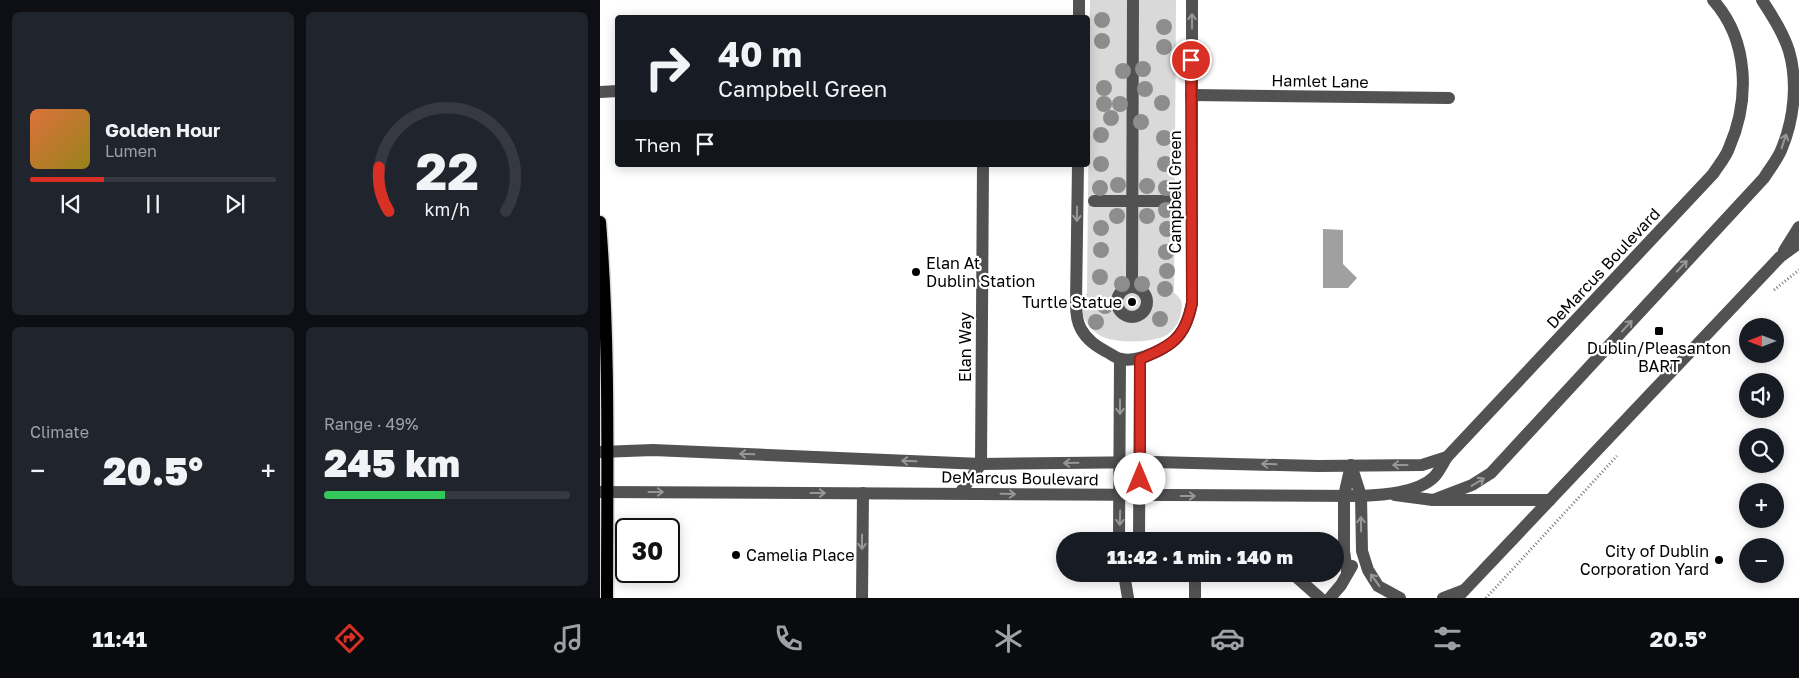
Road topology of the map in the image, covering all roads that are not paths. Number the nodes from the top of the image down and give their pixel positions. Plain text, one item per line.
1 (1079, 0) edge
2 (1133, 0) edge
3 (1192, 0) edge
4 (1713, 0) edge
5 (1762, 0) edge
6 (1079, 15) edge
7 (600, 92) edge
8 (615, 92) edge
9 (1191, 95) junction
10 (1449, 98) dead end
11 (983, 167) edge
12 (1078, 167) edge
13 (1094, 201) dead end
14 (1133, 201) junction
15 (1171, 201) dead end
16 (600, 222) edge
17 (1799, 227) edge
18 (1799, 243) edge
19 (1780, 257) junction
20 (1132, 286) dead end
21 (1120, 359) junction
22 (1140, 359) junction
23 (604, 452) edge
24 (1447, 457) junction
25 (1120, 462) junction
26 (1140, 462) junction
27 (981, 464) junction
28 (1351, 465) junction
29 (604, 492) edge
30 (863, 493) junction
31 (960, 493) junction
32 (1120, 495) junction
33 (1139, 495) junction
34 (1393, 495) junction
35 (1344, 496) junction
36 (1361, 496) junction
37 (1433, 500) junction
38 (1550, 500) junction
39 (1119, 532) edge
40 (1139, 532) edge
41 (1362, 551) junction
42 (1347, 572) junction
43 (1125, 582) edge
44 (1132, 582) edge
45 (1194, 582) edge
46 (1302, 582) edge
47 (1461, 594) edge
48 (1128, 596) edge
49 (607, 598) edge
50 (862, 598) edge
51 (1195, 598) edge
52 (1320, 598) edge
53 (1330, 598) edge
54 (1400, 598) edge
55 (1443, 598) edge

1 - 6 street
2 - 14 street
9 -> 3 street, Campbell Green
4 - 24 street, DeMarcus Boulevard
37 -> 5 street
7 - 8 street
9 - 10 street, Hamlet Lane
9 - 22 street, Campbell Green
11 - 27 street, Elan Way
12 -> 21 street, Campbell Green
13 - 14 street
14 - 15 street
14 - 20 street
16 - 23 main road
17 - 19 street
18 - 19 street
19 - 38 street
21 - 22 street, Campbell Green
21 -> 25 street
22 - 26 street
27 -> 23 street, DeMarcus Boulevard
23 - 29 main road
24 -> 28 street, DeMarcus Boulevard
24 - 34 street, DeMarcus Boulevard
25 - 26 street, DeMarcus Boulevard
25 -> 27 street, DeMarcus Boulevard
25 - 32 street
28 -> 26 street, DeMarcus Boulevard
26 - 33 street
27 - 31 street
28 - 35 street
28 - 36 street
29 -> 30 street, DeMarcus Boulevard
29 - 49 main road
30 - 31 street, DeMarcus Boulevard
30 -> 50 street
31 -> 32 street, DeMarcus Boulevard
32 - 33 street, DeMarcus Boulevard
32 -> 39 street
33 -> 35 street, DeMarcus Boulevard
33 - 40 street
34 - 36 street, DeMarcus Boulevard
34 - 37 street
35 - 36 street, DeMarcus Boulevard
35 - 42 street
41 -> 36 street
37 - 38 street
38 - 47 street
41 - 42 street
54 -> 41 street
42 - 53 street
43 - 48 street
44 - 48 street
45 - 51 street
46 - 52 street
47 - 55 street

